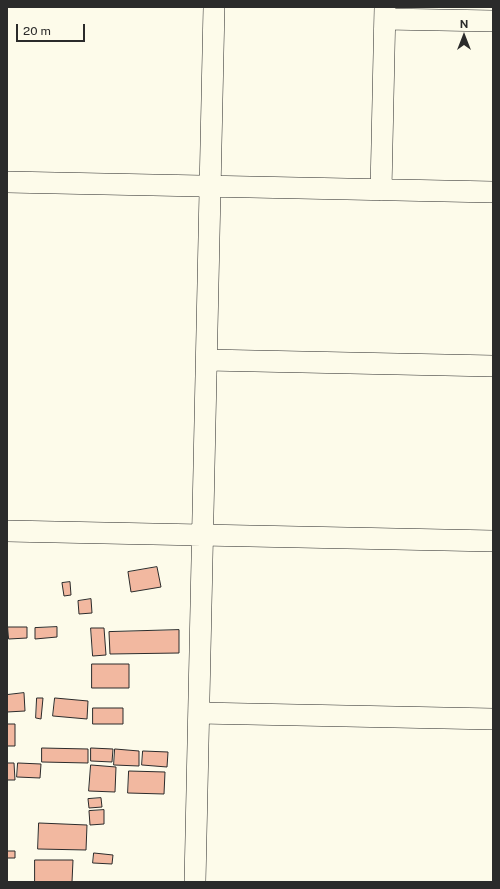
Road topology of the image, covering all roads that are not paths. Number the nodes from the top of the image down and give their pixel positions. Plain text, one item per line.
1 (214, 7) edge
2 (385, 13) edge
3 (493, 21) edge
4 (7, 182) edge
5 (210, 186) junction
6 (381, 190) junction
7 (493, 192) edge
8 (207, 360) junction
9 (493, 366) edge
10 (7, 531) edge
11 (203, 535) junction
12 (493, 542) edge
13 (199, 713) junction
14 (493, 719) edge
15 (195, 882) edge

1 - 5 street
2 - 3 street
2 - 6 street
4 - 5 street
5 - 6 street
5 - 8 street
6 - 7 street
8 - 9 street
8 - 11 street
10 - 11 street
11 - 12 street
11 - 13 street
13 - 14 street
13 - 15 street

